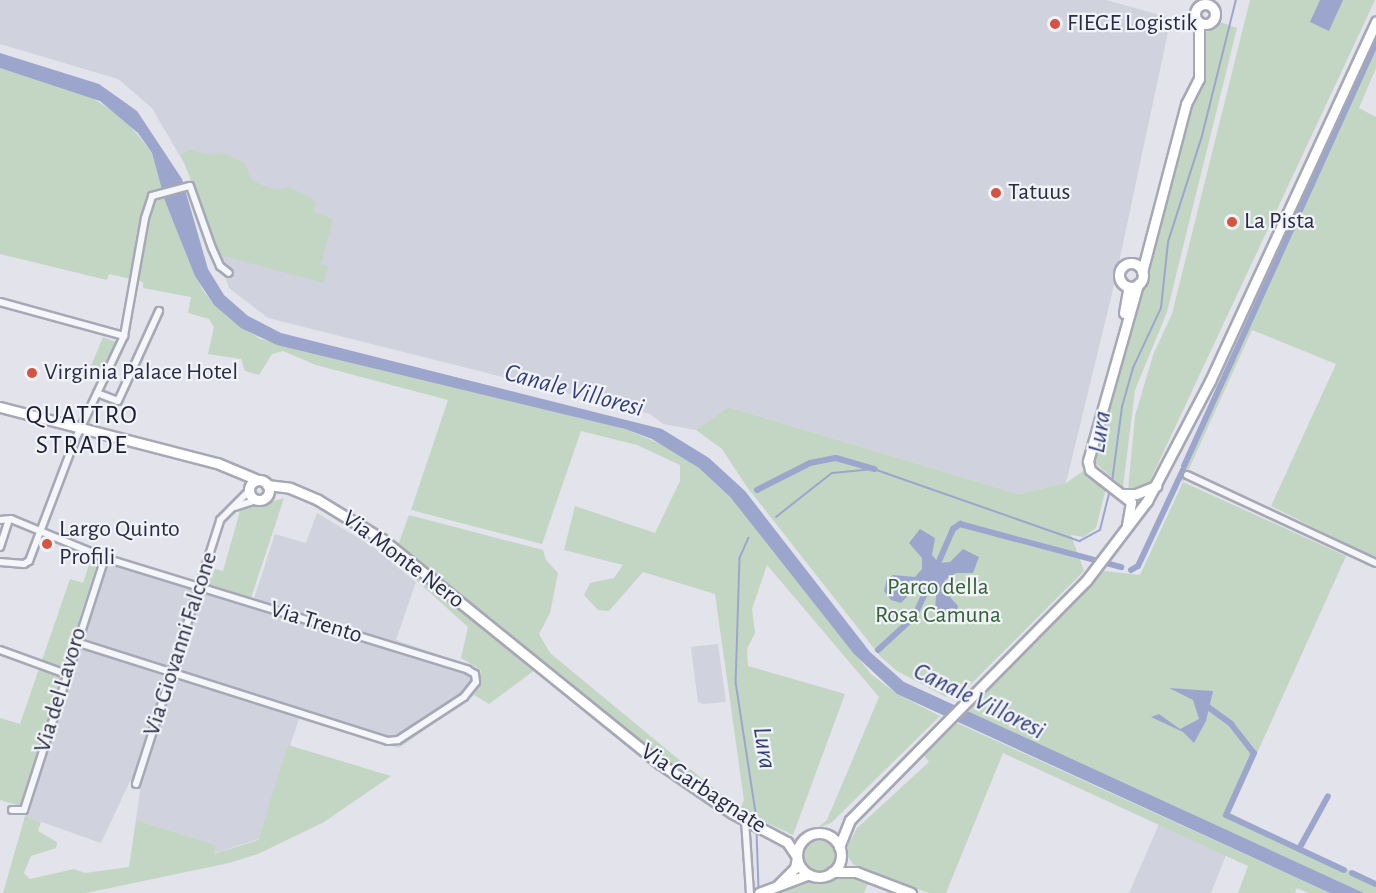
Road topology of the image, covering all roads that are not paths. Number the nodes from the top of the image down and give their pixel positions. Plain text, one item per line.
1 (1204, 3) edge
2 (1376, 21) edge
3 (1204, 23) junction
4 (1141, 266) junction
5 (229, 273) dead end
6 (1133, 285) junction
7 (0, 302) edge
8 (159, 311) dead end
9 (124, 336) junction
10 (98, 393) junction
11 (0, 407) edge
12 (81, 429) junction
13 (231, 469) junction
14 (1187, 475) dead end
15 (258, 480) junction
16 (267, 485) junction
17 (1156, 486) junction
18 (248, 490) junction
19 (297, 492) junction
20 (1122, 494) junction
21 (267, 496) junction
22 (256, 500) junction
23 (232, 508) junction
24 (0, 520) edge
25 (9, 520) junction
26 (41, 531) junction
27 (1123, 536) junction
28 (0, 547) edge
29 (105, 558) junction
30 (0, 562) edge
31 (1376, 563) edge
32 (198, 586) junction
33 (76, 642) junction
34 (0, 650) edge
35 (171, 673) junction
36 (66, 674) junction
37 (629, 740) joint
38 (136, 784) dead end
39 (12, 810) dead end
40 (850, 820) junction
41 (749, 822) junction
42 (825, 834) junction
43 (778, 837) junction
44 (805, 838) junction
45 (839, 847) junction
46 (797, 857) junction
47 (840, 858) junction
48 (832, 872) junction
49 (856, 872) junction
50 (809, 874) junction
51 (776, 886) junction
52 (750, 893) edge
53 (759, 893) edge
54 (911, 893) edge

1 - 3 street
1 - 3 street
2 - 17 street
3 - 4 street
4 - 6 street
4 - 6 street
5 - 9 street
6 - 20 street
7 - 9 street
8 - 10 street
9 - 10 street
10 - 12 street
11 - 12 street
12 - 13 street
12 - 26 street
13 - 15 street
13 - 18 street
14 - 31 street
15 - 16 street, Via Monte Nero
15 - 18 street
16 - 19 street, Via Monte Nero
16 - 21 street
17 - 20 street
17 - 27 street
18 - 22 street
18 - 23 street, Via Giovanni Falcone
19 - 21 street
19 - 37 street, Via Monte Nero
20 - 27 street
21 - 22 street
22 - 23 street
23 - 32 street, Via Giovanni Falcone
24 - 25 street, Via Trento
25 - 26 street, Via Trento
25 - 28 street
26 - 29 street, Via Trento
26 - 30 street
27 - 40 street
29 - 32 street, Via Trento
29 - 33 street, Via del Lavoro
32 - 35 street, Via Giovanni Falcone
32 - 35 street, Via Trento
33 - 35 street
33 - 36 street, Via del Lavoro
34 - 36 street
35 - 38 street, Via Giovanni Falcone
36 - 39 street, Via del Lavoro
37 - 41 street, Via Garbagnate
40 - 42 street
40 - 45 street
41 - 43 street, Via Garbagnate
41 - 52 street
42 - 44 street
42 - 45 street
43 - 44 street, Via Garbagnate
43 - 46 street, Via Garbagnate
44 - 46 street
45 - 47 street
46 - 50 street
46 - 51 street
47 - 48 street
47 - 49 street
48 - 49 street
48 - 50 street
49 - 54 street
50 - 51 street
51 - 53 street

